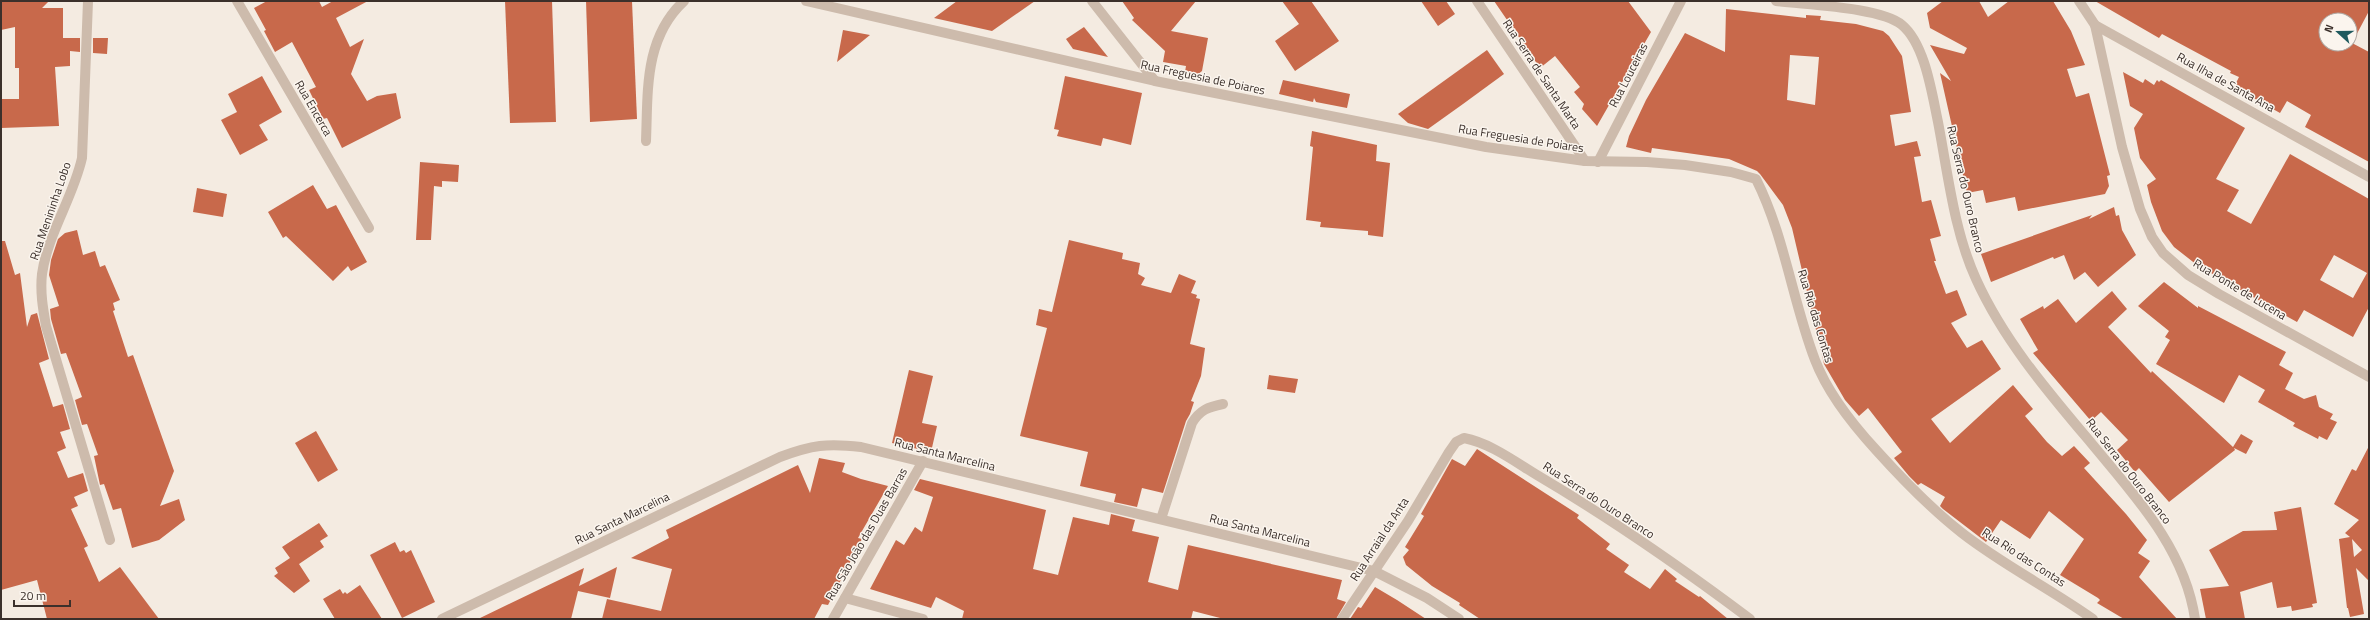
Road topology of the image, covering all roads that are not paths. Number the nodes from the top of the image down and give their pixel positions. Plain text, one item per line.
1 (88, 1) edge
2 (237, 1) edge
3 (684, 1) edge
4 (806, 1) edge
5 (1092, 1) edge
6 (1477, 1) edge
7 (1681, 1) edge
8 (1776, 1) edge
9 (2079, 1) edge
10 (2095, 25) junction
11 (1155, 81) junction
12 (646, 141) dead end
13 (1585, 161) junction
14 (1598, 162) junction
15 (2369, 177) edge
16 (369, 228) dead end
17 (2369, 377) edge
18 (1223, 404) dead end
19 (923, 461) junction
20 (1437, 471) joint
21 (1161, 519) junction
22 (110, 540) dead end
23 (1374, 571) junction
24 (845, 598) junction
25 (442, 619) edge
26 (833, 619) edge
27 (923, 619) edge
28 (1342, 619) edge
29 (1459, 619) edge
30 (1750, 619) edge
31 (2093, 619) edge
32 (2195, 619) edge

1 - 22 street, Rua Menininha Lobo
2 - 16 street, Rua Encerca
3 - 12 street
4 - 11 street, Rua Freguesia de Poiares
5 - 11 street
6 - 13 street, Rua Serra de Santa Marta
7 - 14 street, Rua Louceiras
8 - 32 street, Rua Serra do Ouro Branco
9 - 10 street, Rua Ilha de Santa Ana
10 - 15 street, Rua Ilha de Santa Ana
10 - 17 street, Rua Ponte de Lucena
11 - 13 street, Rua Freguesia de Poiares
13 - 14 street, Rua Freguesia de Poiares
14 - 31 street, Rua Rio das Contas
18 - 21 street
19 - 21 street, Rua Santa Marcelina
19 - 24 street, Rua São João das Duas Barras
19 - 25 street, Rua Santa Marcelina
20 - 23 street, Rua Arraial da Anta
20 - 30 street, Rua Serra do Ouro Branco
21 - 23 street, Rua Santa Marcelina
23 - 28 street, Rua Arraial da Anta
23 - 29 street, Rua Santa Marcelina
24 - 26 street, Rua São João das Duas Barras
24 - 27 street

